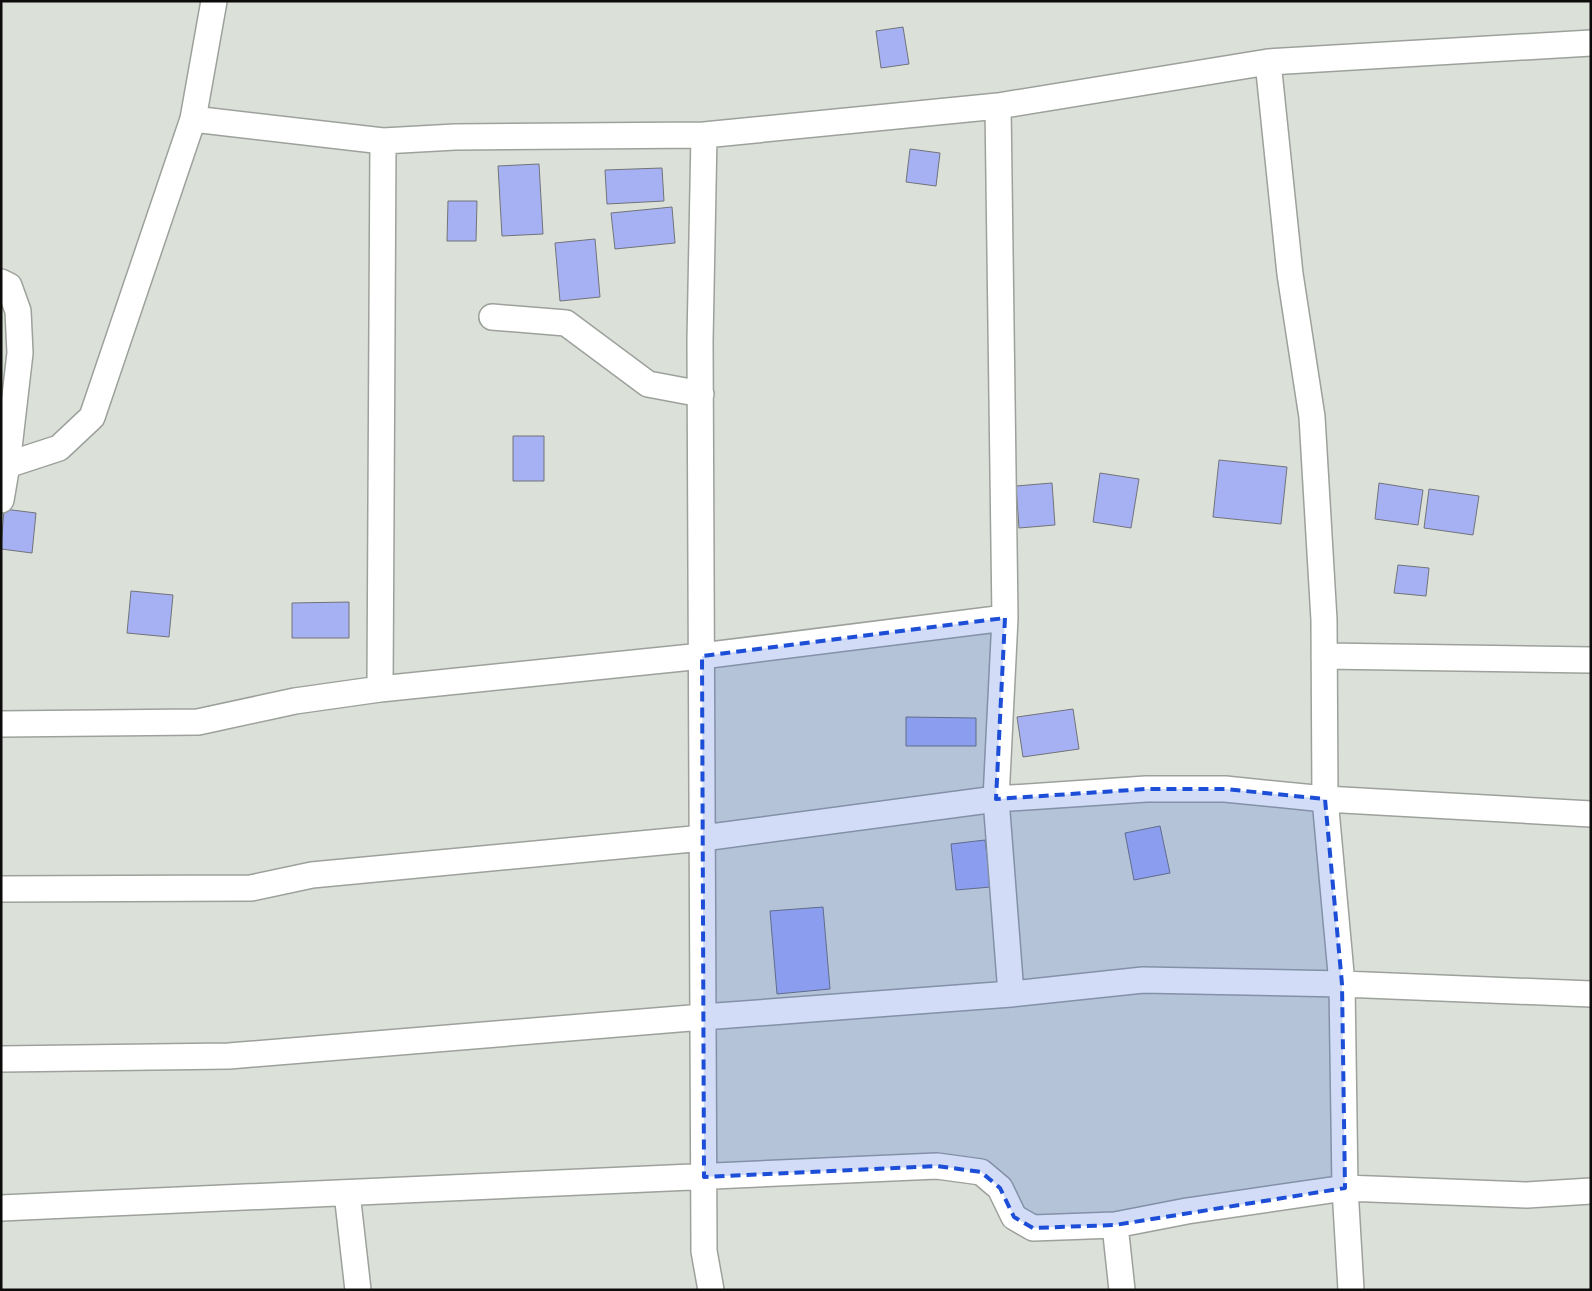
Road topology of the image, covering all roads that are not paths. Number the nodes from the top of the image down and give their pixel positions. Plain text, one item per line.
1 (214, 1) edge
2 (1591, 43) edge
3 (1268, 62) junction
4 (998, 106) junction
5 (193, 119) junction
6 (704, 136) junction
7 (383, 141) junction
8 (1, 282) edge
9 (492, 317) dead end
10 (701, 394) junction
11 (4, 465) edge
12 (1, 500) edge
13 (1005, 618) junction
14 (702, 656) junction
15 (1324, 656) junction
16 (1591, 660) edge
17 (380, 689) junction
18 (1, 724) edge
19 (996, 799) junction
20 (1325, 799) junction
21 (1591, 814) edge
22 (703, 838) junction
23 (1, 889) edge
24 (1342, 984) junction
25 (1011, 994) junction
26 (1591, 994) edge
27 (703, 1017) junction
28 (1, 1059) edge
29 (704, 1177) junction
30 (1345, 1188) junction
31 (1591, 1191) edge
32 (348, 1193) junction
33 (1, 1208) edge
34 (1115, 1225) junction
35 (358, 1290) edge
36 (711, 1290) edge
37 (1122, 1290) edge
38 (1351, 1290) edge

1 - 5 street
2 - 3 street
3 - 4 street
3 - 15 street
4 - 6 street
4 - 13 street
5 - 7 street
5 - 11 street
6 - 7 street
6 - 10 street
7 - 17 street
8 - 11 street
9 - 10 street
10 - 14 street
11 - 12 street
13 - 14 street
13 - 19 street
14 - 17 street
14 - 22 street
15 - 16 street
15 - 20 street
17 - 18 street
19 - 20 street
19 - 22 street
19 - 25 street
20 - 21 street
20 - 24 street
22 - 23 street
22 - 27 street
24 - 25 street
24 - 26 street
24 - 30 street
25 - 27 street
27 - 28 street
27 - 29 street
29 - 32 street
29 - 34 street
29 - 36 street
30 - 31 street
30 - 34 street
30 - 38 street
32 - 33 street
32 - 35 street
34 - 37 street

